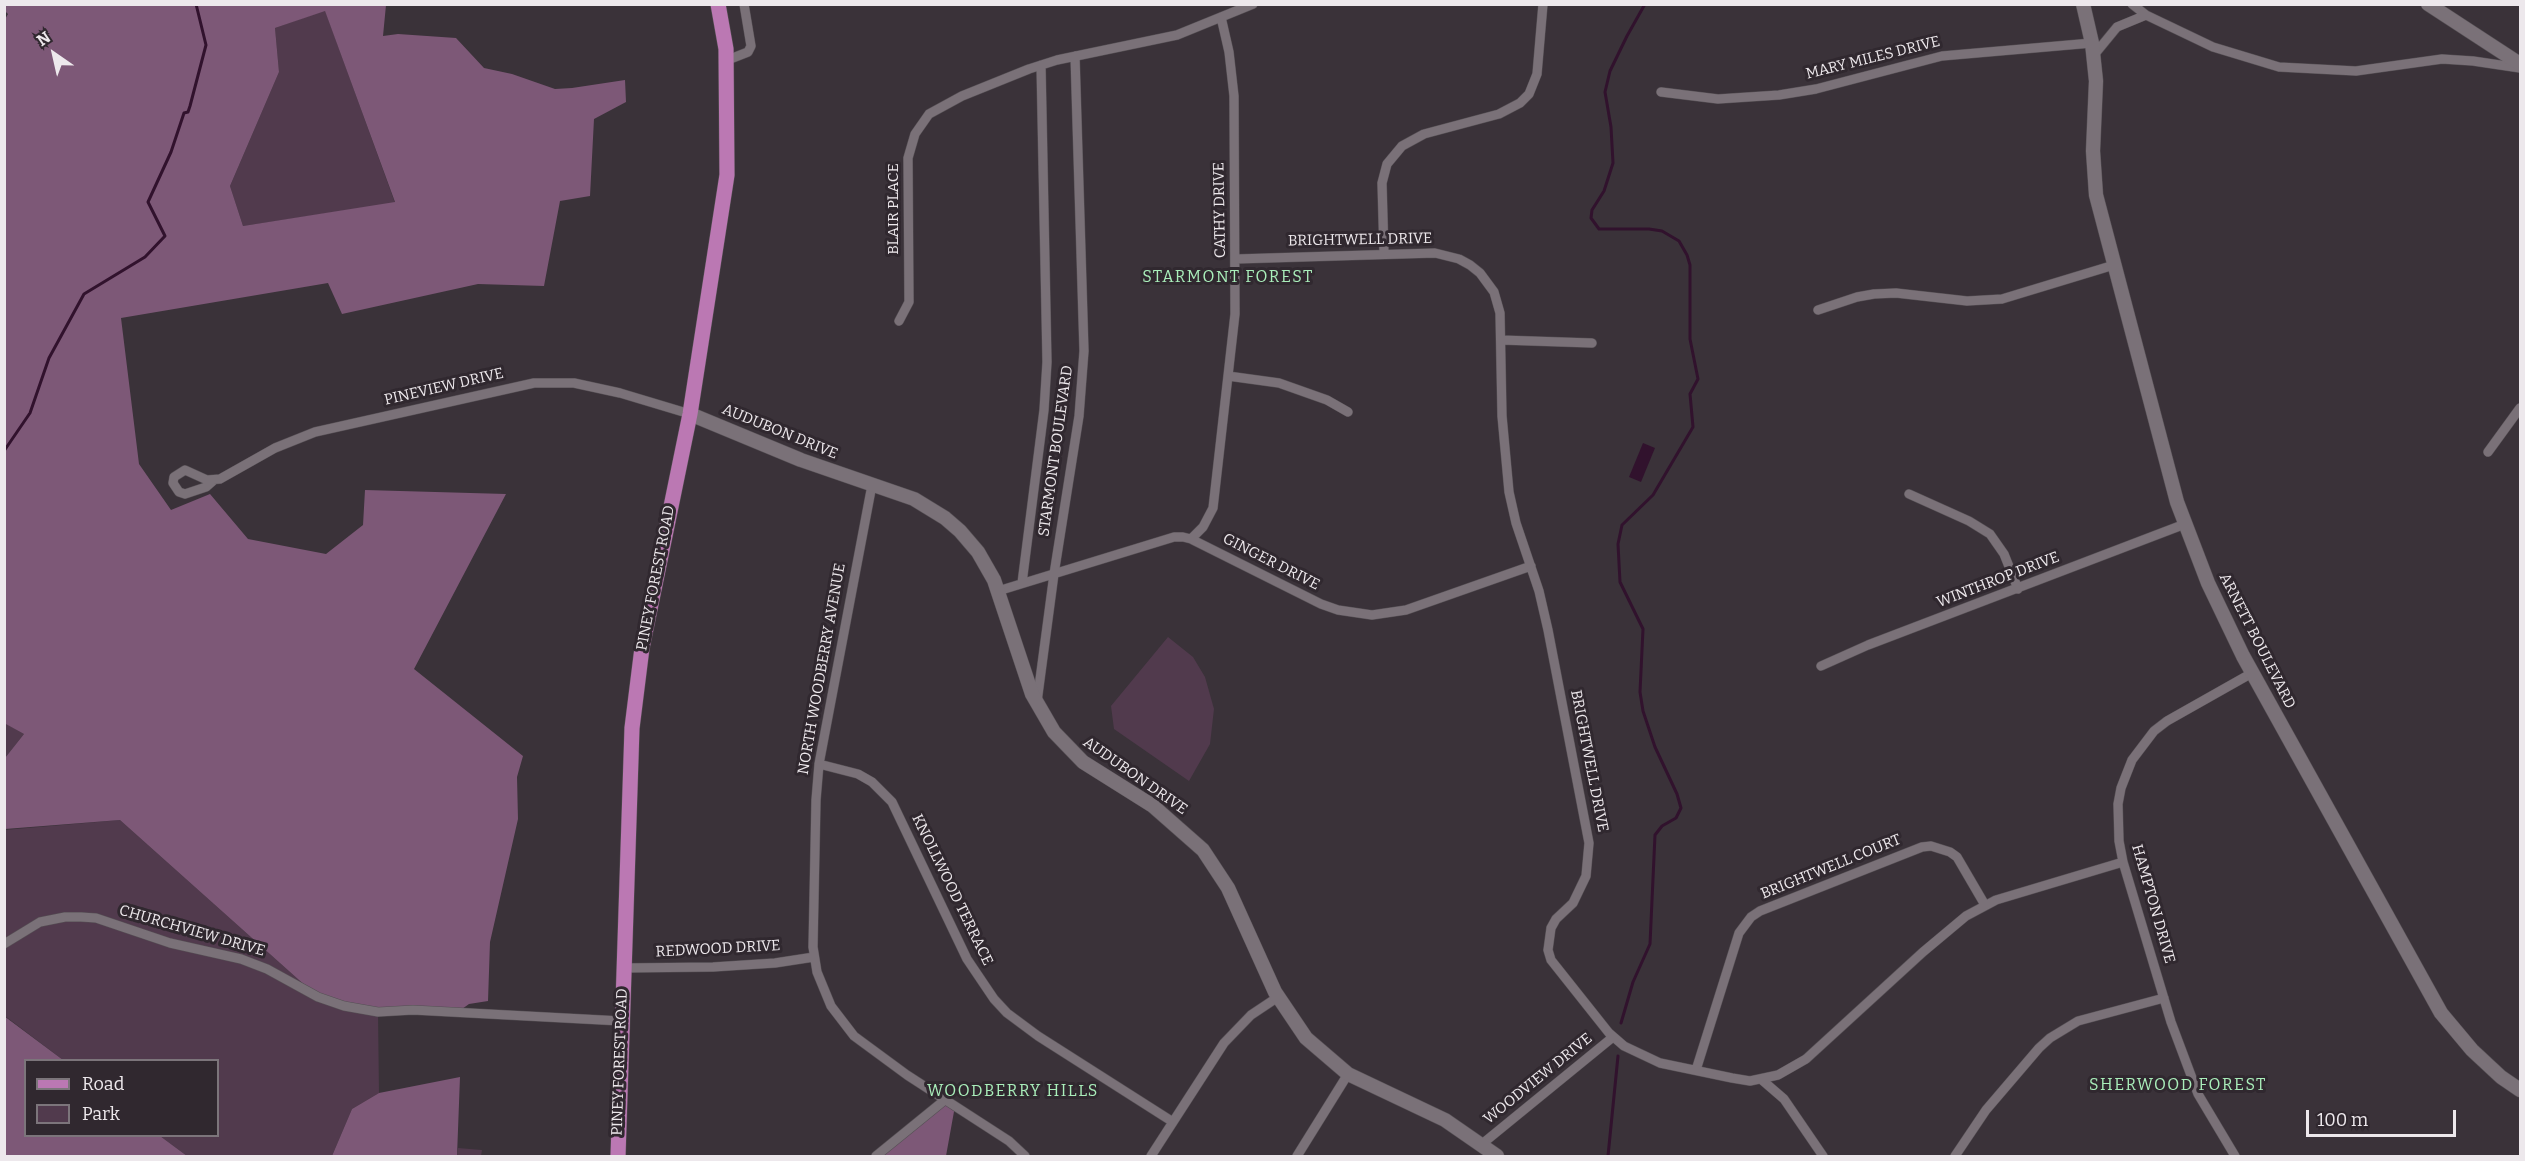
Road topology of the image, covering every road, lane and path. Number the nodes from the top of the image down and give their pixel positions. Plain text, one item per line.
1 (718, 4) edge
2 (744, 4) edge
3 (1253, 4) edge
4 (1543, 4) edge
5 (2083, 4) edge
6 (2132, 4) edge
7 (2428, 4) edge
8 (2146, 15) junction
9 (1221, 17) junction
10 (2093, 49) junction
11 (1076, 56) junction
12 (725, 61) junction
13 (1041, 65) junction
14 (2520, 66) edge
15 (1661, 92) dead end
16 (1384, 254) junction
17 (1236, 258) junction
18 (2114, 265) junction
19 (1818, 310) dead end
20 (899, 321) dead end
21 (1501, 340) junction
22 (1592, 343) dead end
23 (1228, 376) junction
24 (2520, 408) edge
25 (1348, 412) dead end
26 (690, 414) junction
27 (2488, 452) dead end
28 (213, 480) dead end
29 (872, 484) junction
30 (1909, 494) dead end
31 (2185, 524) junction
32 (1191, 539) junction
33 (1531, 566) junction
34 (1054, 574) junction
35 (1022, 584) junction
36 (2018, 589) junction
37 (998, 591) junction
38 (1821, 666) dead end
39 (2252, 673) junction
40 (1037, 704) junction
41 (819, 764) junction
42 (2123, 862) junction
43 (1985, 905) junction
44 (4, 944) edge
45 (814, 957) junction
46 (623, 968) junction
47 (1278, 997) junction
48 (2164, 998) junction
49 (621, 1021) junction
50 (1612, 1037) junction
51 (1696, 1070) junction
52 (1348, 1074) junction
53 (1762, 1080) junction
54 (2520, 1090) edge
55 (946, 1099) junction
56 (1173, 1122) junction
57 (1482, 1144) junction
58 (618, 1156) edge
59 (876, 1156) edge
60 (1025, 1156) edge
61 (1151, 1156) edge
62 (1297, 1156) edge
63 (1497, 1156) edge
64 (1822, 1156) edge
65 (1955, 1156) edge
66 (2235, 1156) edge

1 - 12 main road, PINEY FOREST ROAD
2 - 12 street
3 - 9 street, BLAIR PLACE
4 - 16 street
5 - 10 street, ARNETT BOULEVARD
6 - 8 street
7 - 14 street
8 - 10 street
8 - 14 street
9 - 11 street, BLAIR PLACE
9 - 17 street, CATHY DRIVE
10 - 15 street, MARY MILES DRIVE
10 - 18 street, ARNETT BOULEVARD
11 - 13 street, BLAIR PLACE
11 - 34 street, STARMONT BOULEVARD
12 - 26 main road, PINEY FOREST ROAD
13 - 20 street, BLAIR PLACE
13 - 35 street, STARMONT BOULEVARD
16 - 17 street, BRIGHTWELL DRIVE
16 - 21 street, BRIGHTWELL DRIVE
17 - 23 street, CATHY DRIVE
18 - 19 street
18 - 31 street, ARNETT BOULEVARD
21 - 22 street
21 - 33 street, BRIGHTWELL DRIVE
23 - 25 street
23 - 32 street, CATHY DRIVE
24 - 27 street
26 - 28 street, PINEVIEW DRIVE
26 - 29 street, AUDUBON DRIVE
26 - 46 main road, PINEY FOREST ROAD
29 - 37 street, AUDUBON DRIVE
29 - 41 street, NORTH WOODBERRY AVENUE
30 - 36 street
31 - 36 street, WINTHROP DRIVE
31 - 39 street, ARNETT BOULEVARD
32 - 33 street, GINGER DRIVE
32 - 34 street, GINGER DRIVE
33 - 50 street, BRIGHTWELL DRIVE
34 - 35 street, GINGER DRIVE
34 - 40 street, STARMONT BOULEVARD
35 - 37 street, GINGER DRIVE
36 - 38 street, WINTHROP DRIVE
37 - 40 street, AUDUBON DRIVE
39 - 42 street, HAMPTON DRIVE
39 - 54 street, ARNETT BOULEVARD
40 - 47 street, AUDUBON DRIVE
41 - 45 street, NORTH WOODBERRY AVENUE
41 - 56 street, KNOLLWOOD TERRACE
42 - 43 street, BRIGHTWELL DRIVE
42 - 48 street, HAMPTON DRIVE
43 - 51 street, BRIGHTWELL COURT
43 - 53 street, BRIGHTWELL DRIVE
44 - 49 street, CHURCHVIEW DRIVE
45 - 46 street, REDWOOD DRIVE
45 - 55 street, NORTH WOODBERRY AVENUE
46 - 49 main road, PINEY FOREST ROAD
47 - 52 street, AUDUBON DRIVE
47 - 56 street
48 - 65 street
48 - 66 street, HAMPTON DRIVE
49 - 58 main road, PINEY FOREST ROAD
50 - 51 street, BRIGHTWELL DRIVE
50 - 57 street, WOODVIEW DRIVE
51 - 53 street, BRIGHTWELL DRIVE
52 - 57 street, AUDUBON DRIVE
52 - 62 street
53 - 64 street
55 - 59 street
55 - 60 street, NORTH WOODBERRY AVENUE
56 - 61 street
57 - 63 street, AUDUBON DRIVE

